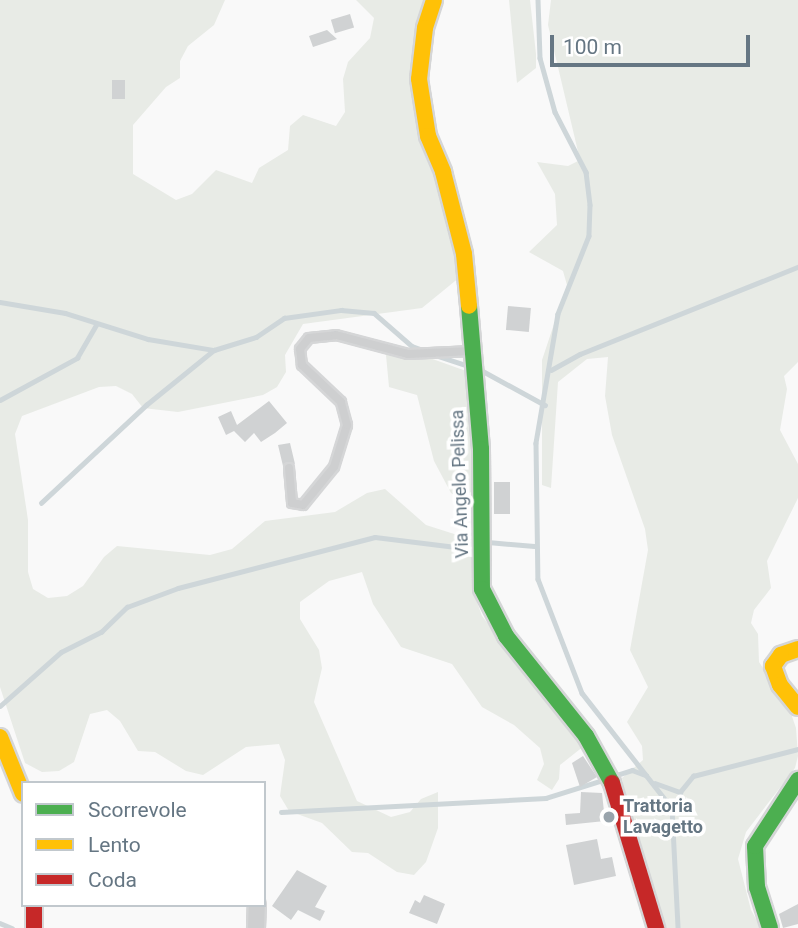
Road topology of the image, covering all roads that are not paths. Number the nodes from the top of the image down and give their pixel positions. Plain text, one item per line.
1 (434, 0) edge
2 (472, 351) junction
3 (289, 468) dead end
4 (798, 649) edge
5 (798, 707) edge
6 (0, 737) edge
7 (798, 780) edge
8 (21, 789) edge
9 (34, 907) edge
10 (257, 907) edge
11 (34, 928) edge
12 (256, 928) edge
13 (656, 928) edge
14 (770, 928) edge

1 - 2 main road, Via Angelo Pelissa
2 - 3 lane
2 - 13 main road, Via Angelo Pelissa
4 - 5 main road
6 - 8 main road
7 - 14 main road
9 - 11 main road
10 - 12 street

